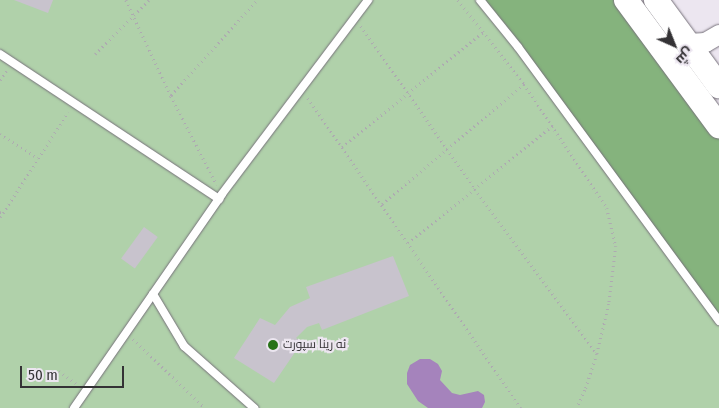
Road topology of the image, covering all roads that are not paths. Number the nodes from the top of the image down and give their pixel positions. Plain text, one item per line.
1 (368, 0) edge
2 (480, 0) edge
3 (626, 0) edge
4 (656, 0) edge
5 (719, 34) edge
6 (687, 43) junction
7 (0, 54) edge
8 (719, 86) edge
9 (719, 126) edge
10 (220, 197) junction
11 (153, 294) junction
12 (719, 321) edge
13 (74, 408) edge
14 (254, 408) edge

1 - 10 lane
2 - 12 lane
3 - 9 main road
4 - 6 main road
5 - 6 street
6 - 8 main road
7 - 10 lane
10 - 11 lane
11 - 13 lane
11 - 14 lane

